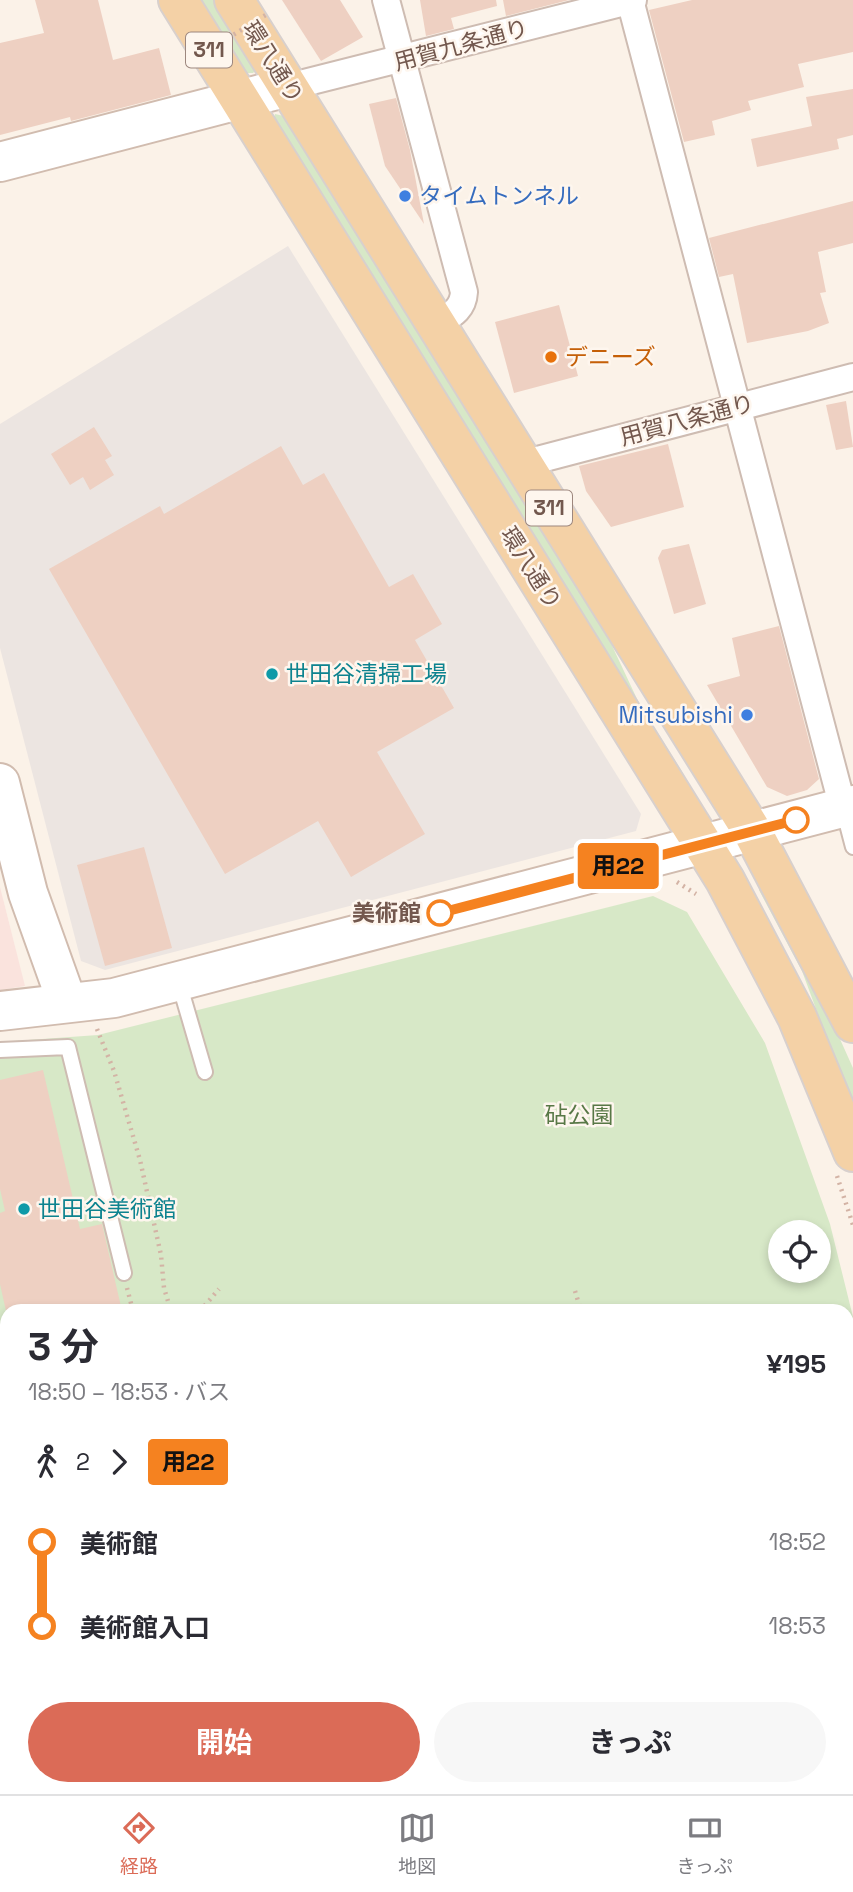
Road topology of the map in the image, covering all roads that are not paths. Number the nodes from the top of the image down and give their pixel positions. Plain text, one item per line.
1 (178, 0) edge
2 (234, 0) edge
3 (386, 0) edge
4 (631, 0) edge
5 (401, 60) junction
6 (288, 87) junction
7 (240, 99) junction
8 (0, 162) edge
9 (435, 325) junction
10 (853, 377) edge
11 (738, 407) junction
12 (522, 464) junction
13 (0, 783) edge
14 (848, 806) edge
15 (752, 831) junction
16 (702, 845) junction
17 (853, 847) edge
18 (179, 982) junction
19 (78, 1001) junction
20 (0, 1011) edge
21 (853, 1023) edge
22 (0, 1050) edge
23 (205, 1072) dead end
24 (844, 1161) edge
25 (124, 1273) dead end

1 - 7 main road, 環八通り / 311
2 - 6 main road, 環八通り / 311
3 - 5 street
4 - 5 street, 用賀九条通り
4 - 11 street
5 - 6 street, 用賀九条通り
5 - 9 street
6 - 7 street
6 - 9 main road, 環八通り / 311
7 - 8 street
7 - 16 main road, 環八通り / 311
9 - 12 main road, 環八通り / 311
10 - 11 street, 用賀八条通り
11 - 12 street, 用賀八条通り
11 - 14 street
12 - 15 main road, 環八通り / 311
13 - 19 street
14 - 15 street
14 - 17 lane
15 - 16 street
15 - 21 main road, 環八通り / 311
16 - 18 street
16 - 24 main road, 環八通り / 311
18 - 19 street
18 - 23 lane
19 - 20 street
22 - 25 lane

